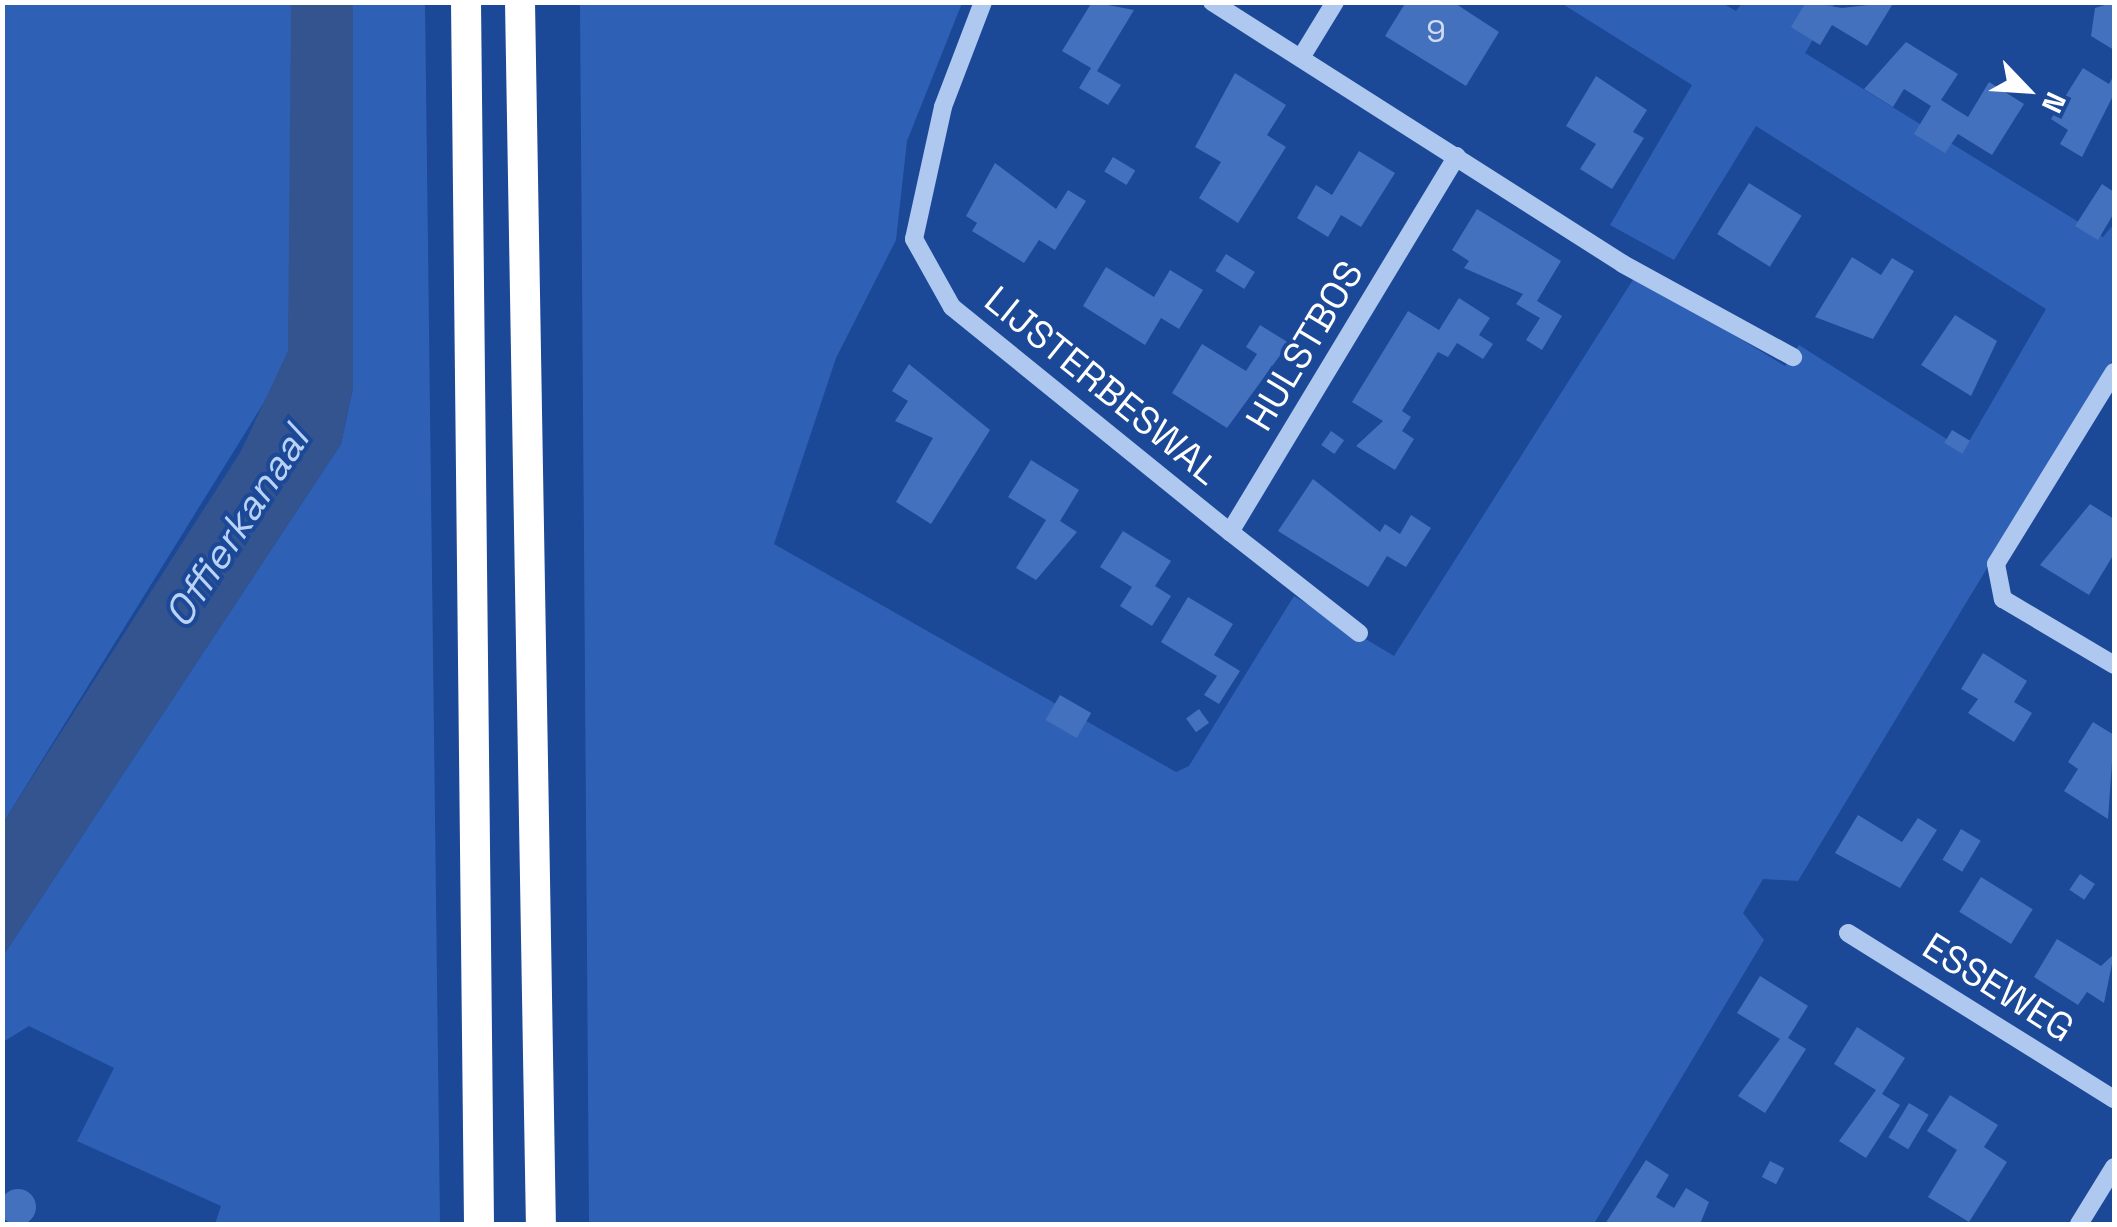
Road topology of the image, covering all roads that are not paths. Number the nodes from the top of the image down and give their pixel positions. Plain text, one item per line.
1 (466, 2) edge
2 (520, 2) edge
3 (983, 2) edge
4 (1212, 2) edge
5 (1336, 2) edge
6 (1302, 56) junction
7 (1458, 156) junction
8 (1793, 356) dead end
9 (2114, 372) edge
10 (1230, 532) junction
11 (1359, 633) dead end
12 (2114, 665) edge
13 (1848, 933) dead end
14 (2114, 1099) edge
15 (2114, 1167) edge
16 (479, 1224) edge
17 (541, 1224) edge
18 (2079, 1224) edge

1 - 16 highway
2 - 17 highway
3 - 10 street, LIJSTERBESWAL
4 - 6 street
5 - 6 street
6 - 7 street
7 - 8 street
7 - 10 street, HULSTBOS
9 - 12 street
10 - 11 street
13 - 14 street, ESSEWEG
15 - 18 street

